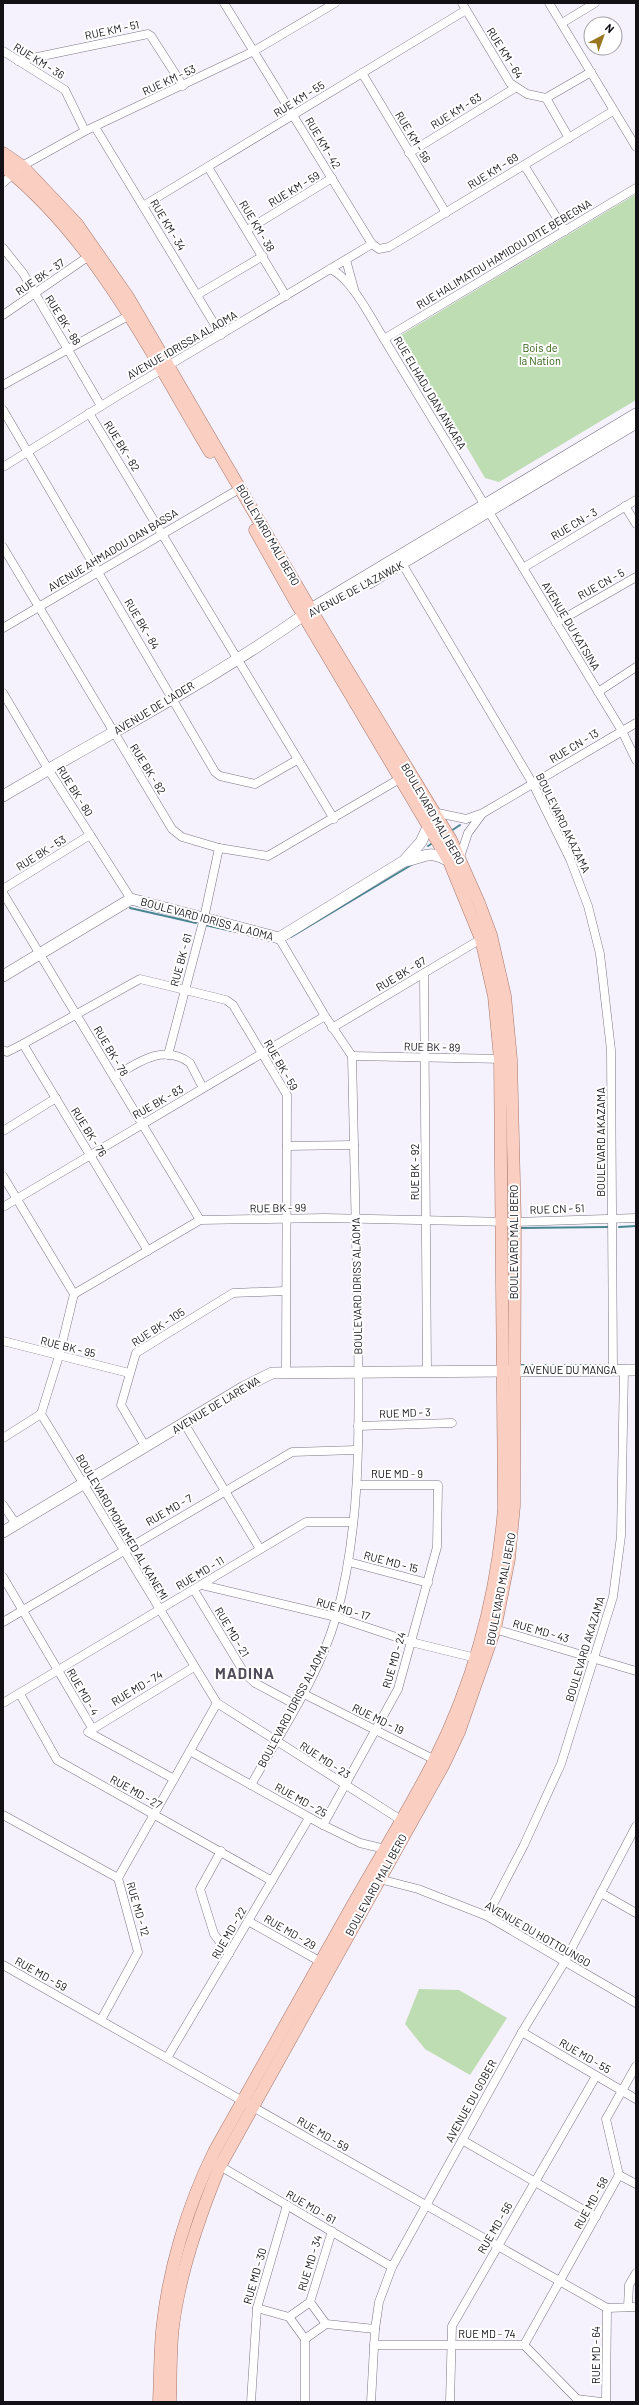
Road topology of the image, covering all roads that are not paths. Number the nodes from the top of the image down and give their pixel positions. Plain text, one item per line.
1 (224, 3) edge
2 (335, 3) edge
3 (550, 3) edge
4 (595, 3) edge
5 (464, 6) edge
6 (562, 23) junction
7 (3, 51) edge
8 (254, 51) junction
9 (18, 61) junction
10 (591, 72) junction
11 (362, 73) junction
12 (183, 86) junction
13 (515, 88) junction
14 (546, 98) junction
15 (613, 110) junction
16 (293, 115) junction
17 (95, 127) junction
18 (85, 131) junction
19 (569, 138) junction
20 (636, 147) edge
21 (3, 153) edge
22 (409, 153) junction
23 (524, 165) junction
24 (208, 167) junction
25 (12, 169) edge
26 (332, 178) junction
27 (3, 183) edge
28 (636, 188) edge
29 (143, 206) junction
30 (446, 213) junction
31 (247, 230) junction
32 (565, 231) junction
33 (372, 244) junction
34 (3, 248) edge
35 (89, 256) junction
36 (262, 256) junction
37 (346, 260) junction
38 (330, 269) junction
39 (34, 294) junction
40 (355, 294) junction
41 (197, 295) junction
42 (286, 296) junction
43 (3, 315) edge
44 (128, 316) junction
45 (221, 335) junction
46 (384, 339) junction
47 (68, 349) junction
48 (166, 368) junction
49 (3, 385) edge
50 (101, 406) junction
51 (3, 410) edge
52 (89, 413) junction
53 (636, 414) edge
54 (636, 423) edge
55 (28, 451) junction
56 (3, 467) edge
57 (234, 492) junction
58 (636, 500) edge
59 (625, 506) junction
60 (487, 509) junction
61 (636, 524) edge
62 (161, 535) junction
63 (3, 548) edge
64 (400, 561) junction
65 (523, 568) junction
66 (99, 572) junction
67 (636, 577) edge
68 (38, 608) junction
69 (309, 613) junction
70 (556, 623) junction
71 (3, 628) edge
72 (237, 659) junction
73 (636, 667) edge
74 (598, 692) junction
75 (3, 693) edge
76 (173, 697) junction
77 (636, 723) edge
78 (622, 731) junction
79 (113, 732) junction
80 (297, 760) junction
81 (636, 760) edge
82 (48, 769) junction
83 (401, 778) junction
84 (533, 784) junction
85 (3, 796) edge
86 (414, 800) junction
87 (434, 812) junction
88 (483, 814) junction
89 (334, 819) junction
90 (429, 825) junction
91 (90, 835) junction
92 (219, 848) junction
93 (454, 859) junction
94 (404, 861) junction
95 (3, 889) edge
96 (3, 893) edge
97 (131, 899) junction
98 (204, 918) junction
99 (279, 938) junction
100 (481, 939) junction
101 (40, 953) junction
102 (424, 972) junction
103 (3, 976) edge
104 (185, 989) junction
105 (76, 1014) junction
106 (325, 1016) junction
107 (332, 1028) junction
108 (23, 1044) junction
109 (3, 1050) edge
110 (262, 1053) junction
111 (168, 1055) junction
112 (352, 1056) junction
113 (426, 1057) junction
114 (506, 1059) junction
115 (114, 1077) junction
116 (203, 1088) junction
117 (56, 1098) junction
118 (142, 1124) junction
119 (3, 1131) edge
120 (354, 1145) junction
121 (287, 1146) junction
122 (91, 1155) junction
123 (3, 1176) edge
124 (17, 1199) junction
125 (3, 1207) edge
126 (286, 1218) junction
127 (356, 1218) junction
128 (612, 1218) junction
129 (636, 1218) edge
130 (200, 1220) junction
131 (426, 1220) junction
132 (509, 1221) junction
133 (148, 1250) junction
134 (285, 1291) junction
135 (74, 1294) junction
136 (3, 1341) edge
137 (59, 1356) junction
138 (509, 1370) junction
139 (613, 1370) junction
140 (624, 1370) junction
141 (636, 1370) edge
142 (358, 1371) junction
143 (427, 1371) junction
144 (286, 1372) junction
145 (129, 1373) junction
146 (41, 1414) junction
147 (452, 1422) dead end
148 (184, 1423) junction
149 (358, 1426) junction
150 (3, 1437) edge
151 (145, 1446) junction
152 (356, 1450) junction
153 (84, 1484) junction
154 (357, 1485) junction
155 (438, 1485) joint
156 (225, 1490) junction
157 (3, 1505) edge
158 (353, 1522) junction
159 (16, 1524) junction
160 (3, 1532) edge
161 (123, 1549) junction
162 (260, 1549) junction
163 (349, 1562) junction
164 (3, 1577) edge
165 (428, 1584) junction
166 (202, 1585) junction
167 (194, 1590) junction
168 (24, 1609) junction
169 (159, 1610) junction
170 (336, 1617) junction
171 (3, 1622) edge
172 (490, 1628) junction
173 (411, 1642) junction
174 (476, 1658) junction
175 (595, 1658) junction
176 (194, 1666) junction
177 (58, 1670) junction
178 (636, 1671) edge
179 (20, 1694) junction
180 (302, 1694) junction
181 (3, 1703) edge
182 (217, 1703) junction
183 (296, 1705) junction
184 (92, 1728) junction
185 (376, 1731) junction
186 (275, 1741) junction
187 (190, 1751) junction
188 (440, 1762) junction
189 (174, 1779) junction
190 (251, 1785) junction
191 (345, 1786) junction
192 (3, 1815) edge
193 (154, 1815) junction
194 (309, 1818) junction
195 (401, 1820) junction
196 (323, 1825) junction
197 (636, 1826) edge
198 (384, 1849) junction
199 (222, 1851) junction
200 (118, 1878) junction
201 (380, 1879) junction
202 (272, 1881) junction
203 (601, 1893) junction
204 (636, 1913) edge
205 (487, 1916) junction
206 (248, 1921) junction
207 (229, 1954) junction
208 (320, 1962) junction
209 (564, 1963) junction
210 (3, 1965) edge
211 (304, 2002) junction
212 (636, 2003) edge
213 (102, 2020) junction
214 (522, 2032) junction
215 (167, 2058) junction
216 (636, 2066) edge
217 (596, 2076) junction
218 (622, 2091) junction
219 (636, 2099) edge
220 (247, 2104) junction
221 (462, 2140) junction
222 (220, 2166) junction
223 (619, 2175) junction
224 (535, 2182) junction
225 (636, 2184) edge
226 (287, 2205) junction
227 (426, 2205) junction
228 (596, 2217) junction
229 (332, 2231) junction
230 (498, 2246) junction
231 (392, 2267) junction
232 (636, 2274) edge
233 (560, 2281) junction
234 (310, 2302) junction
235 (632, 2307) edge
236 (256, 2308) junction
237 (607, 2308) junction
238 (289, 2317) junction
239 (326, 2324) junction
240 (375, 2329) junction
241 (305, 2339) junction
242 (374, 2345) junction
243 (451, 2345) junction
244 (524, 2345) junction
245 (165, 2389) junction
246 (159, 2402) edge
247 (170, 2402) edge
248 (251, 2402) edge
249 (305, 2402) edge
250 (371, 2402) edge
251 (450, 2402) edge
252 (601, 2402) edge
253 (606, 2402) edge

1 - 8 street, RUE KM - 42
2 - 8 street, RUE KM - 53
3 - 6 street
4 - 6 street
5 - 11 street, RUE KM - 55
5 - 13 street, RUE KM - 64
6 - 10 street
7 - 9 street, RUE KM - 36
8 - 12 street, RUE KM - 53
8 - 16 street, RUE KM - 42
9 - 12 street, RUE KM - 51
9 - 18 street, RUE KM - 36
10 - 14 street
10 - 15 street
11 - 16 street, RUE KM - 55
11 - 22 street, RUE KM - 56
12 - 17 street, RUE KM - 53
13 - 14 street, RUE KM - 64
13 - 22 street, RUE KM - 63
14 - 19 street
15 - 19 street, RUE KM - 69
15 - 20 street
16 - 24 street, RUE KM - 55
16 - 26 street, RUE KM - 42
17 - 18 street, RUE KM - 53
17 - 29 street, RUE KM - 34
18 - 25 street, RUE KM - 53
19 - 23 street, RUE KM - 69
21 - 25 main road, BOULEVARD MALI BERO
22 - 30 street, RUE KM - 56
23 - 30 street, RUE KM - 69
23 - 32 street
24 - 29 street, RUE KM - 55
24 - 31 street, RUE KM - 38
25 - 27 street, RUE KM - 53
25 - 35 main road, BOULEVARD MALI BERO
25 - 48 main road, BOULEVARD MALI BERO
26 - 31 street, RUE KM - 59
26 - 33 street, RUE KM - 42
28 - 32 street, RUE HALIMATOU HAMIDOU DITE BEBEGNA
29 - 41 street, RUE KM - 34
30 - 33 street, RUE KM - 69
31 - 36 street, RUE KM - 38
32 - 46 street, RUE HALIMATOU HAMIDOU DITE BEBEGNA
33 - 37 street, AVENUE IDRISSA ALAOMA
34 - 39 street, RUE BK - 88
35 - 39 street, RUE BK - 37
35 - 44 main road, BOULEVARD MALI BERO
36 - 41 street
36 - 42 street, RUE KM - 38
37 - 38 street, AVENUE IDRISSA ALAOMA
37 - 40 street, RUE ELHADJ DAN ANKARA
38 - 40 street, RUE ELHADJ DAN ANKARA
38 - 42 street, AVENUE IDRISSA ALAOMA
39 - 43 street, RUE BK - 37
39 - 47 street, RUE BK - 88
40 - 46 street, RUE ELHADJ DAN ANKARA
41 - 45 street, RUE KM - 34
42 - 45 street, AVENUE IDRISSA ALAOMA
44 - 47 street
44 - 48 main road, BOULEVARD MALI BERO
45 - 48 street, AVENUE IDRISSA ALAOMA
46 - 60 street, RUE ELHADJ DAN ANKARA
47 - 49 street
47 - 50 street, RUE BK - 88
48 - 50 street, AVENUE IDRISSA ALAOMA
48 - 57 main road, BOULEVARD MALI BERO
48 - 69 main road, BOULEVARD MALI BERO
50 - 52 street, AVENUE IDRISSA ALAOMA
51 - 55 street, RUE BK - 84
52 - 55 street, AVENUE IDRISSA ALAOMA
52 - 62 street, RUE BK - 82
53 - 60 street, AVENUE DE L'AZAWAK
54 - 60 street, AVENUE DE L'AZAWAK
55 - 56 street, AVENUE IDRISSA ALAOMA
55 - 66 street, RUE BK - 84
57 - 62 street, AVENUE AHMADOU DAN BASSA
57 - 69 main road, BOULEVARD MALI BERO
58 - 59 street, RUE CN - 3
59 - 61 street
59 - 65 street, RUE CN - 3
60 - 64 street, AVENUE DE L'AZAWAK
60 - 65 street, AVENUE DU KATSINA
62 - 66 street, AVENUE AHMADOU DAN BASSA
62 - 72 street, RUE BK - 82
63 - 68 street, RUE BK - 82
64 - 69 street, AVENUE DE L'AZAWAK
64 - 84 street, BOULEVARD AKAZAMA
65 - 70 street, AVENUE DU KATSINA
66 - 68 street, AVENUE AHMADOU DAN BASSA
66 - 76 street, RUE BK - 84
67 - 70 street, RUE CN - 5
68 - 71 street, AVENUE AHMADOU DAN BASSA
68 - 79 street, RUE BK - 82
69 - 72 street, AVENUE DE L'ADER
69 - 83 main road, BOULEVARD MALI BERO
69 - 87 main road, BOULEVARD MALI BERO
70 - 74 street, AVENUE DU KATSINA
72 - 76 street, AVENUE DE L'ADER
72 - 80 street, RUE BK - 82
73 - 74 street
74 - 78 street, AVENUE DU KATSINA
75 - 82 street, RUE BK - 80
76 - 79 street, AVENUE DE L'ADER
76 - 80 street, RUE BK - 84
77 - 78 street, RUE CN - 13
78 - 81 street, AVENUE DU KATSINA
78 - 84 street, RUE CN - 13
79 - 82 street, AVENUE DE L'ADER
79 - 92 street, RUE BK - 82
80 - 89 street, RUE BK - 82
82 - 85 street, AVENUE DE L'ADER
82 - 91 street, RUE BK - 80
83 - 86 main road, BOULEVARD MALI BERO
83 - 89 street, RUE BK - 82
84 - 88 street, RUE CN - 13
84 - 128 street, BOULEVARD AKAZAMA
86 - 87 street, RUE CN - 13
86 - 90 main road, BOULEVARD MALI BERO
87 - 88 street, RUE CN - 13
87 - 93 main road, BOULEVARD MALI BERO
88 - 93 street, RUE CN - 13
89 - 92 street, RUE BK - 82
90 - 93 main road, BOULEVARD MALI BERO
90 - 94 street
91 - 95 street, RUE BK - 53
91 - 97 street, RUE BK - 80
92 - 98 street, RUE BK - 61
93 - 94 street
93 - 100 main road, BOULEVARD MALI BERO
93 - 114 main road, BOULEVARD MALI BERO
94 - 99 street
96 - 101 street, RUE BK - 78
97 - 98 street, BOULEVARD IDRISS ALAOMA
97 - 101 street
98 - 99 street, BOULEVARD IDRISS ALAOMA
98 - 104 street, RUE BK - 61
99 - 106 street, BOULEVARD IDRISS ALAOMA
100 - 102 street, RUE BK - 87
100 - 114 main road, BOULEVARD MALI BERO
101 - 103 street
101 - 105 street, RUE BK - 78
102 - 107 street, RUE BK - 87
102 - 113 street, RUE BK - 92
104 - 105 street, RUE BK - 59
104 - 110 street, RUE BK - 59
104 - 111 street, RUE BK - 61
105 - 108 street, RUE BK - 59
105 - 115 street, RUE BK - 78
106 - 107 street, BOULEVARD IDRISS ALAOMA
106 - 110 street, RUE BK - 83
107 - 112 street, BOULEVARD IDRISS ALAOMA
108 - 109 street
108 - 117 street, RUE BK - 76
110 - 116 street, RUE BK - 83
110 - 121 street, RUE BK - 59
111 - 115 street
111 - 116 street
112 - 113 street, RUE BK - 89
112 - 120 street, BOULEVARD IDRISS ALAOMA
113 - 114 street, RUE BK - 89
113 - 131 street, RUE BK - 92
114 - 132 main road, BOULEVARD MALI BERO
115 - 118 street, RUE BK - 78
116 - 118 street, RUE BK - 83
117 - 119 street
117 - 122 street, RUE BK - 76
118 - 122 street, RUE BK - 83
118 - 130 street, RUE BK - 78
120 - 121 street
120 - 127 street, BOULEVARD IDRISS ALAOMA
121 - 126 street, RUE BK - 59
122 - 124 street, RUE BK - 83
122 - 133 street, RUE BK - 76
123 - 124 street
124 - 125 street, RUE BK - 83
124 - 135 street
126 - 127 street, RUE BK - 99
126 - 130 street, RUE BK - 99
126 - 134 street, RUE BK - 59
127 - 131 street, RUE BK - 99
127 - 142 street, BOULEVARD IDRISS ALAOMA
128 - 129 street, RUE CN - 51
128 - 132 street, RUE CN - 51
128 - 139 street, BOULEVARD AKAZAMA
130 - 133 street, RUE BK - 99
131 - 132 street, RUE BK - 99
131 - 143 street, RUE BK - 92
132 - 138 main road, BOULEVARD MALI BERO
133 - 135 street, RUE BK - 99
134 - 144 street, RUE BK - 59
134 - 145 street, RUE BK - 105
135 - 137 street
136 - 137 street, RUE BK - 95
137 - 145 street, RUE BK - 95
137 - 146 street
138 - 139 street, AVENUE DU MANGA
138 - 143 street, AVENUE DE L'AREWA
138 - 172 main road, BOULEVARD MALI BERO
139 - 140 street, AVENUE DU MANGA
140 - 141 street, AVENUE DU MANGA
140 - 175 street, BOULEVARD AKAZAMA
142 - 143 street, AVENUE DE L'AREWA
142 - 144 street, AVENUE DE L'AREWA
142 - 149 street, BOULEVARD IDRISS ALAOMA
144 - 148 street, AVENUE DE L'AREWA
145 - 151 street, RUE BK - 105
146 - 150 street
146 - 153 street, BOULEVARD MOHAMED AL KANEMI
147 - 149 street, RUE MD - 3
148 - 151 street, AVENUE DE L'AREWA
148 - 156 street
149 - 152 street, BOULEVARD IDRISS ALAOMA
151 - 153 street, AVENUE DE L'AREWA
152 - 154 street, BOULEVARD IDRISS ALAOMA
152 - 156 street, RUE MD - 7
153 - 159 street, AVENUE DE L'AREWA
153 - 161 street, BOULEVARD MOHAMED AL KANEMI
154 - 155 street, RUE MD - 9
154 - 158 street, BOULEVARD IDRISS ALAOMA
155 - 165 street, RUE MD - 24
156 - 161 street, RUE MD - 7
156 - 162 street
157 - 159 street
158 - 162 street, RUE MD - 11
158 - 163 street, BOULEVARD IDRISS ALAOMA
159 - 160 street, AVENUE DE L'AREWA
161 - 168 street, RUE MD - 7
161 - 169 street, BOULEVARD MOHAMED AL KANEMI
162 - 166 street, RUE MD - 11
163 - 165 street, RUE MD - 15
163 - 170 street, BOULEVARD IDRISS ALAOMA
164 - 168 street, RUE MD - 4
165 - 173 street, RUE MD - 24
166 - 167 street, RUE MD - 11
166 - 170 street, RUE MD - 17
167 - 169 street, RUE MD - 11
167 - 183 street, RUE MD - 21
168 - 171 street, RUE MD - 7
168 - 177 street, RUE MD - 4
169 - 176 street, BOULEVARD MOHAMED AL KANEMI
169 - 177 street, RUE MD - 11
170 - 173 street, RUE MD - 17
170 - 180 street, BOULEVARD IDRISS ALAOMA
172 - 174 main road, BOULEVARD MALI BERO
172 - 175 street, RUE MD - 43
172 - 188 main road, BOULEVARD MALI BERO
173 - 174 street, RUE MD - 17
173 - 185 street, RUE MD - 24
174 - 188 main road, BOULEVARD MALI BERO
175 - 178 street, RUE MD - 43
175 - 205 street, BOULEVARD AKAZAMA
176 - 182 street, BOULEVARD MOHAMED AL KANEMI
176 - 184 street, RUE MD - 74
177 - 179 street, RUE MD - 11
177 - 184 street, RUE MD - 4
179 - 181 street, RUE MD - 11
179 - 193 street, RUE MD - 27
180 - 183 street, BOULEVARD IDRISS ALAOMA
180 - 185 street, RUE MD - 19
182 - 186 street, RUE MD - 23
182 - 187 street
183 - 186 street, BOULEVARD IDRISS ALAOMA
184 - 189 street, RUE MD - 4
185 - 188 street, RUE MD - 19
185 - 191 street, RUE MD - 24
186 - 190 street, BOULEVARD IDRISS ALAOMA
186 - 191 street, RUE MD - 23
187 - 189 street
187 - 190 street, RUE MD - 25
188 - 195 main road, BOULEVARD MALI BERO
188 - 201 main road, BOULEVARD MALI BERO
189 - 193 street
190 - 194 street, RUE MD - 25
191 - 195 street, RUE MD - 23
191 - 196 street, RUE MD - 24
192 - 200 street, RUE MD - 12
193 - 199 street, RUE MD - 27
193 - 200 street
194 - 196 street, RUE MD - 25
194 - 202 street, RUE MD - 22
195 - 198 main road, BOULEVARD MALI BERO
196 - 198 street, RUE MD - 25
197 - 203 street, AVENUE DU GOBER
198 - 208 main road, BOULEVARD MALI BERO
199 - 202 street, RUE MD - 27
199 - 207 street
200 - 213 street, RUE MD - 12
201 - 205 street, AVENUE DU HOTTOUNGO
201 - 211 main road, BOULEVARD MALI BERO
202 - 206 street, RUE MD - 22
203 - 204 street
203 - 209 street, AVENUE DU GOBER
205 - 209 street, AVENUE DU HOTTOUNGO
206 - 207 street, RUE MD - 22
206 - 208 street, RUE MD - 29
207 - 215 street, RUE MD - 22
208 - 211 main road, BOULEVARD MALI BERO
209 - 212 street, AVENUE DU HOTTOUNGO
209 - 214 street, AVENUE DU GOBER
210 - 213 street, RUE MD - 59
211 - 220 main road, BOULEVARD MALI BERO
213 - 215 street, RUE MD - 59
214 - 217 street, RUE MD - 55
214 - 221 street, AVENUE DU GOBER
215 - 220 street, RUE MD - 59
216 - 218 street, RUE MD - 58
217 - 218 street, RUE MD - 55
217 - 224 street, RUE MD - 56
218 - 219 street, RUE MD - 55
218 - 223 street, RUE MD - 58
220 - 222 main road, BOULEVARD MALI BERO
220 - 227 street, RUE MD - 59
220 - 245 main road, BOULEVARD MALI BERO
221 - 224 street
221 - 227 street, AVENUE DU GOBER
222 - 226 street, RUE MD - 61
222 - 245 main road, BOULEVARD MALI BERO
223 - 225 street
223 - 228 street, RUE MD - 58
224 - 228 street
224 - 230 street, RUE MD - 56
226 - 229 street, RUE MD - 61
226 - 236 street, RUE MD - 30
227 - 230 street, RUE MD - 59
227 - 231 street, AVENUE DU GOBER
228 - 233 street, RUE MD - 58
229 - 231 street, RUE MD - 61
229 - 234 street, RUE MD - 34
230 - 233 street, RUE MD - 59
230 - 243 street, RUE MD - 56
231 - 240 street, AVENUE DU GOBER
232 - 235 street
233 - 237 street, RUE MD - 59
233 - 244 street, RUE MD - 58
234 - 238 street, RUE MD - 34
234 - 239 street, RUE MD - 34
235 - 237 street
236 - 238 street
236 - 248 street, RUE MD - 30
237 - 253 street, RUE MD - 64
238 - 241 street
239 - 240 street
239 - 241 street
240 - 242 street, AVENUE DU GOBER
241 - 249 street
242 - 243 street, RUE MD - 74
242 - 250 street, AVENUE DU GOBER
243 - 244 street, RUE MD - 74
243 - 251 street, RUE MD - 56
244 - 252 street, RUE MD - 74
245 - 246 main road, BOULEVARD MALI BERO
245 - 247 main road, BOULEVARD MALI BERO

